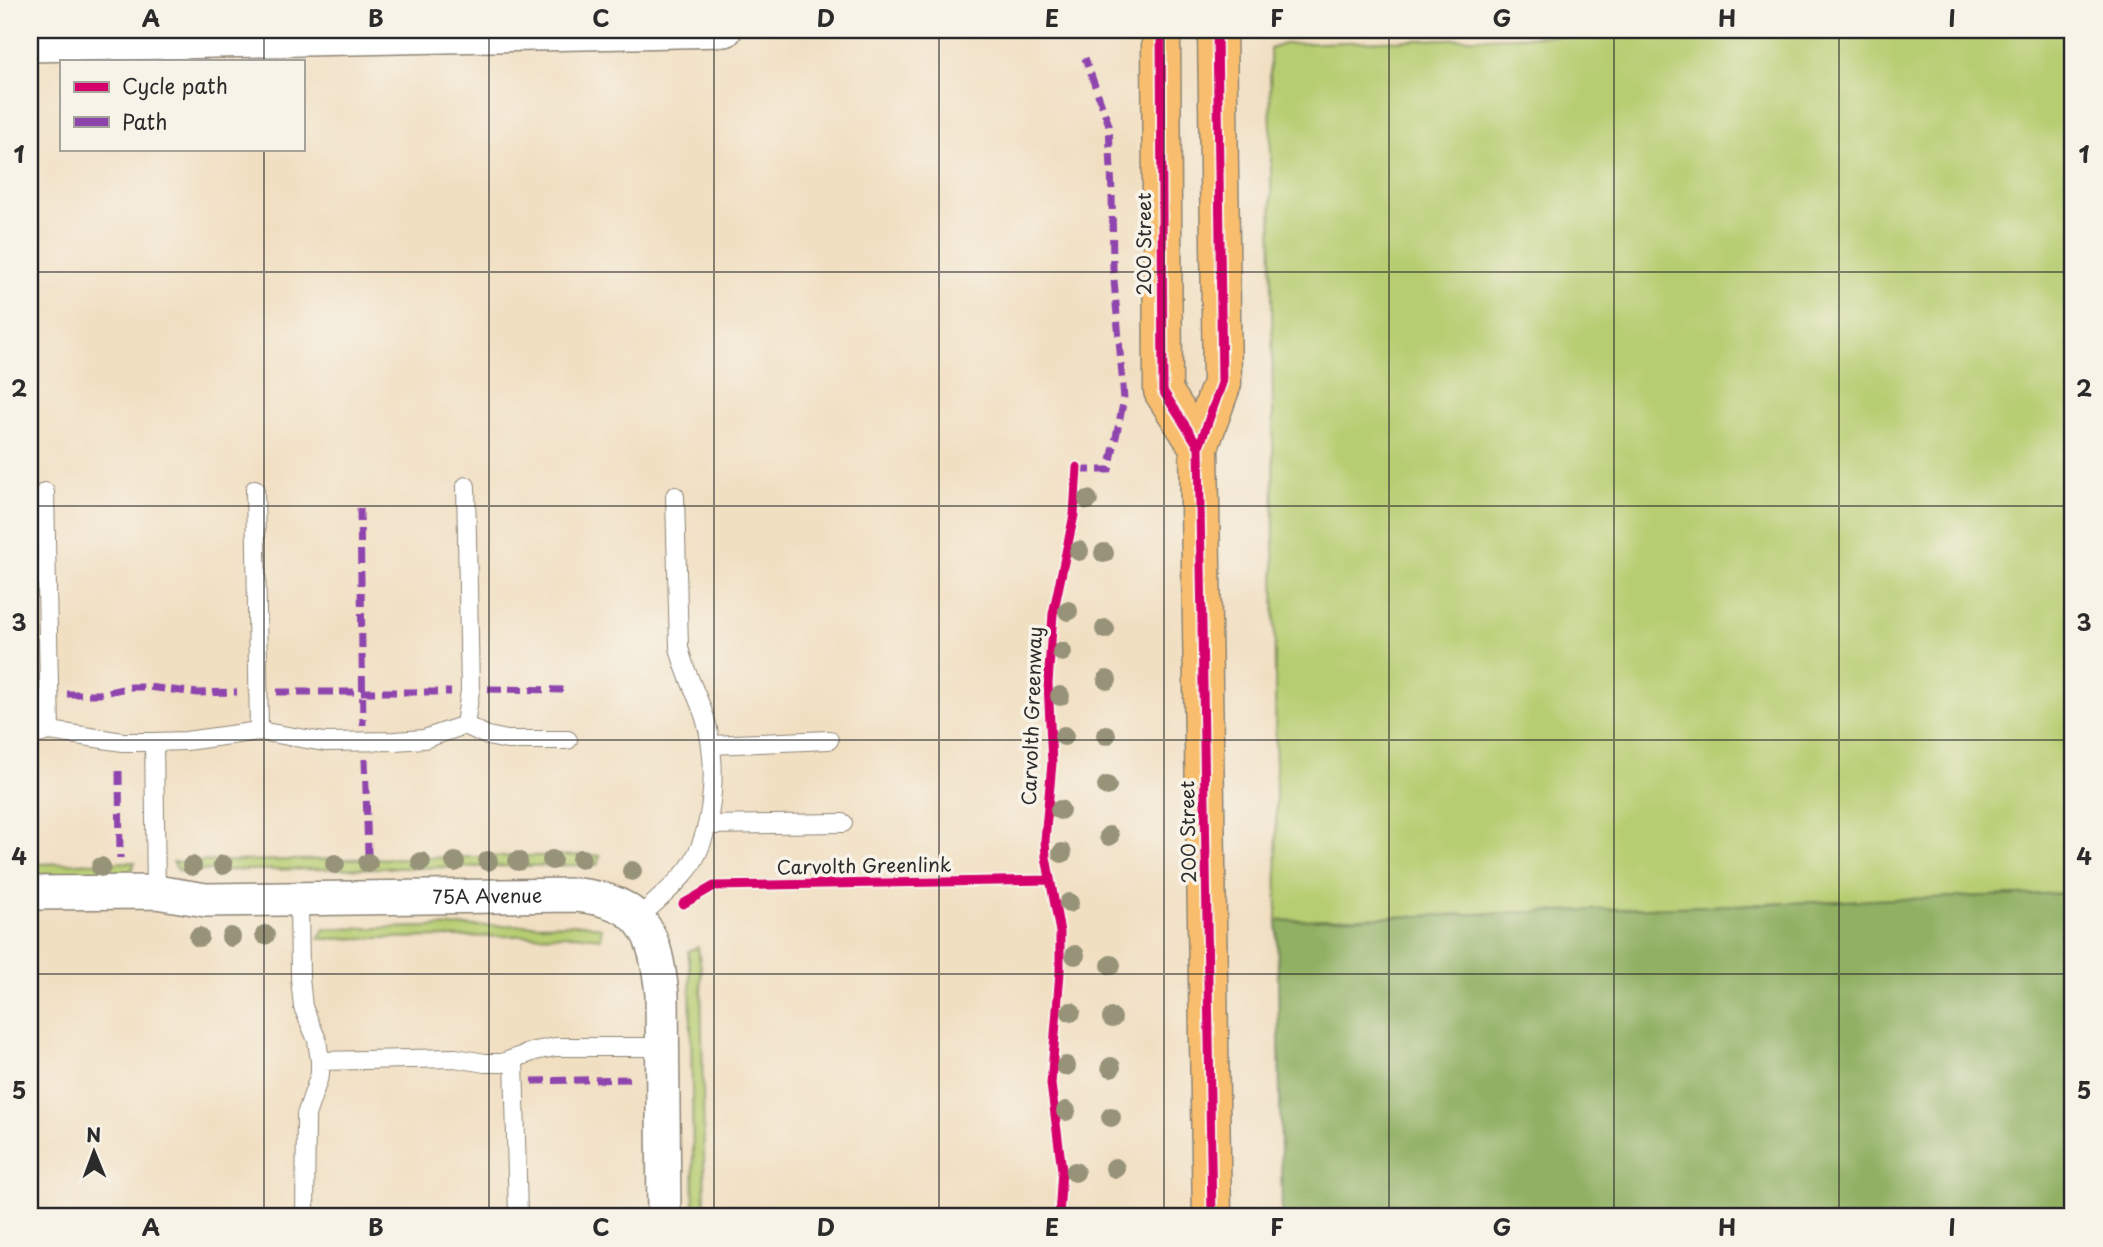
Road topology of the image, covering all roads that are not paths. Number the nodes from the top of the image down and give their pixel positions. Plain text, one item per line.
1 (725, 30) edge
2 (1161, 30) edge
3 (1217, 30) edge
4 (30, 45) edge
5 (1199, 447) junction
6 (467, 486) dead end
7 (255, 489) dead end
8 (45, 492) dead end
9 (675, 496) dead end
10 (465, 725) junction
11 (259, 731) junction
12 (50, 732) junction
13 (30, 736) edge
14 (568, 740) dead end
15 (829, 740) dead end
16 (154, 742) junction
17 (711, 746) junction
18 (843, 824) dead end
19 (707, 825) junction
20 (156, 892) junction
21 (30, 893) edge
22 (299, 900) junction
23 (637, 919) junction
24 (662, 1047) junction
25 (514, 1059) junction
26 (320, 1061) junction
27 (305, 1217) edge
28 (518, 1217) edge
29 (664, 1217) edge
30 (1212, 1217) edge

1 - 4 street
2 - 5 main road, 200 Street
3 - 5 main road, 200 Street
5 - 30 main road, 200 Street
6 - 10 lane
7 - 11 lane
8 - 12 lane
9 - 17 lane
10 - 11 lane
10 - 14 lane
11 - 16 lane
12 - 13 lane
12 - 16 lane
15 - 17 lane
16 - 20 lane
17 - 19 lane
18 - 19 lane
19 - 23 lane
20 - 21 street, 75A Avenue
20 - 22 street, 75A Avenue
22 - 23 street, 75A Avenue
22 - 26 lane
23 - 24 street, 75A Avenue
24 - 25 lane
24 - 29 street, 75A Avenue
25 - 26 lane
25 - 28 lane
26 - 27 lane

